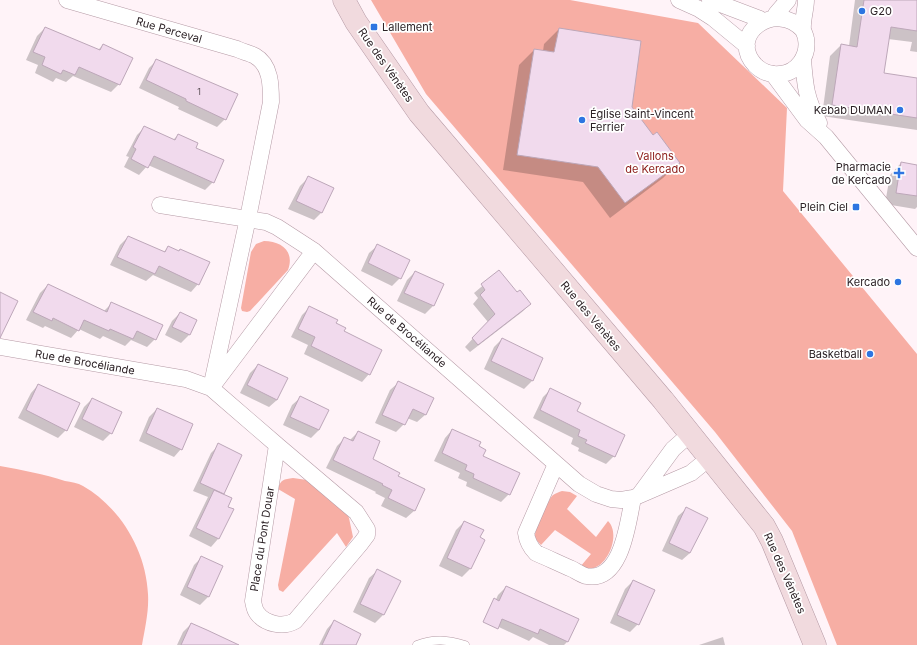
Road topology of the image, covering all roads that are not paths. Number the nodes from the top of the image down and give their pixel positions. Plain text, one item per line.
1 (67, 0) edge
2 (344, 0) edge
3 (679, 0) edge
4 (710, 0) edge
5 (788, 0) edge
6 (806, 0) edge
7 (776, 14) junction
8 (760, 19) junction
9 (803, 30) junction
10 (747, 46) junction
11 (803, 59) junction
12 (773, 74) junction
13 (826, 137) junction
14 (160, 205) dead end
15 (248, 218) junction
16 (917, 248) edge
17 (314, 251) junction
18 (0, 347) edge
19 (211, 388) junction
20 (690, 434) junction
21 (277, 446) junction
22 (712, 461) junction
23 (556, 464) junction
24 (636, 496) junction
25 (417, 645) edge
26 (465, 645) edge
27 (815, 645) edge

1 - 15 street, Rue Perceval
2 - 20 street, Rue des Vénètes
3 - 10 street
4 - 8 street
5 - 7 street
6 - 9 street
7 - 8 street
7 - 9 street
8 - 10 street
9 - 11 street
10 - 12 street
11 - 12 street
11 - 13 street
12 - 13 street
13 - 16 street
14 - 15 street, Rue de Brocéliande
15 - 17 street, Rue de Brocéliande
15 - 19 street
17 - 19 street
17 - 23 street, Rue de Brocéliande
18 - 19 street, Rue de Brocéliande
19 - 21 street, Place du Pont Douar
20 - 22 street, Rue des Vénètes
20 - 24 street
21 - 21 street, Place du Pont Douar
22 - 24 street, Rue de Brocéliande
22 - 27 street, Rue des Vénètes
23 - 24 street, Rue de Brocéliande
23 - 24 street
25 - 26 lane

